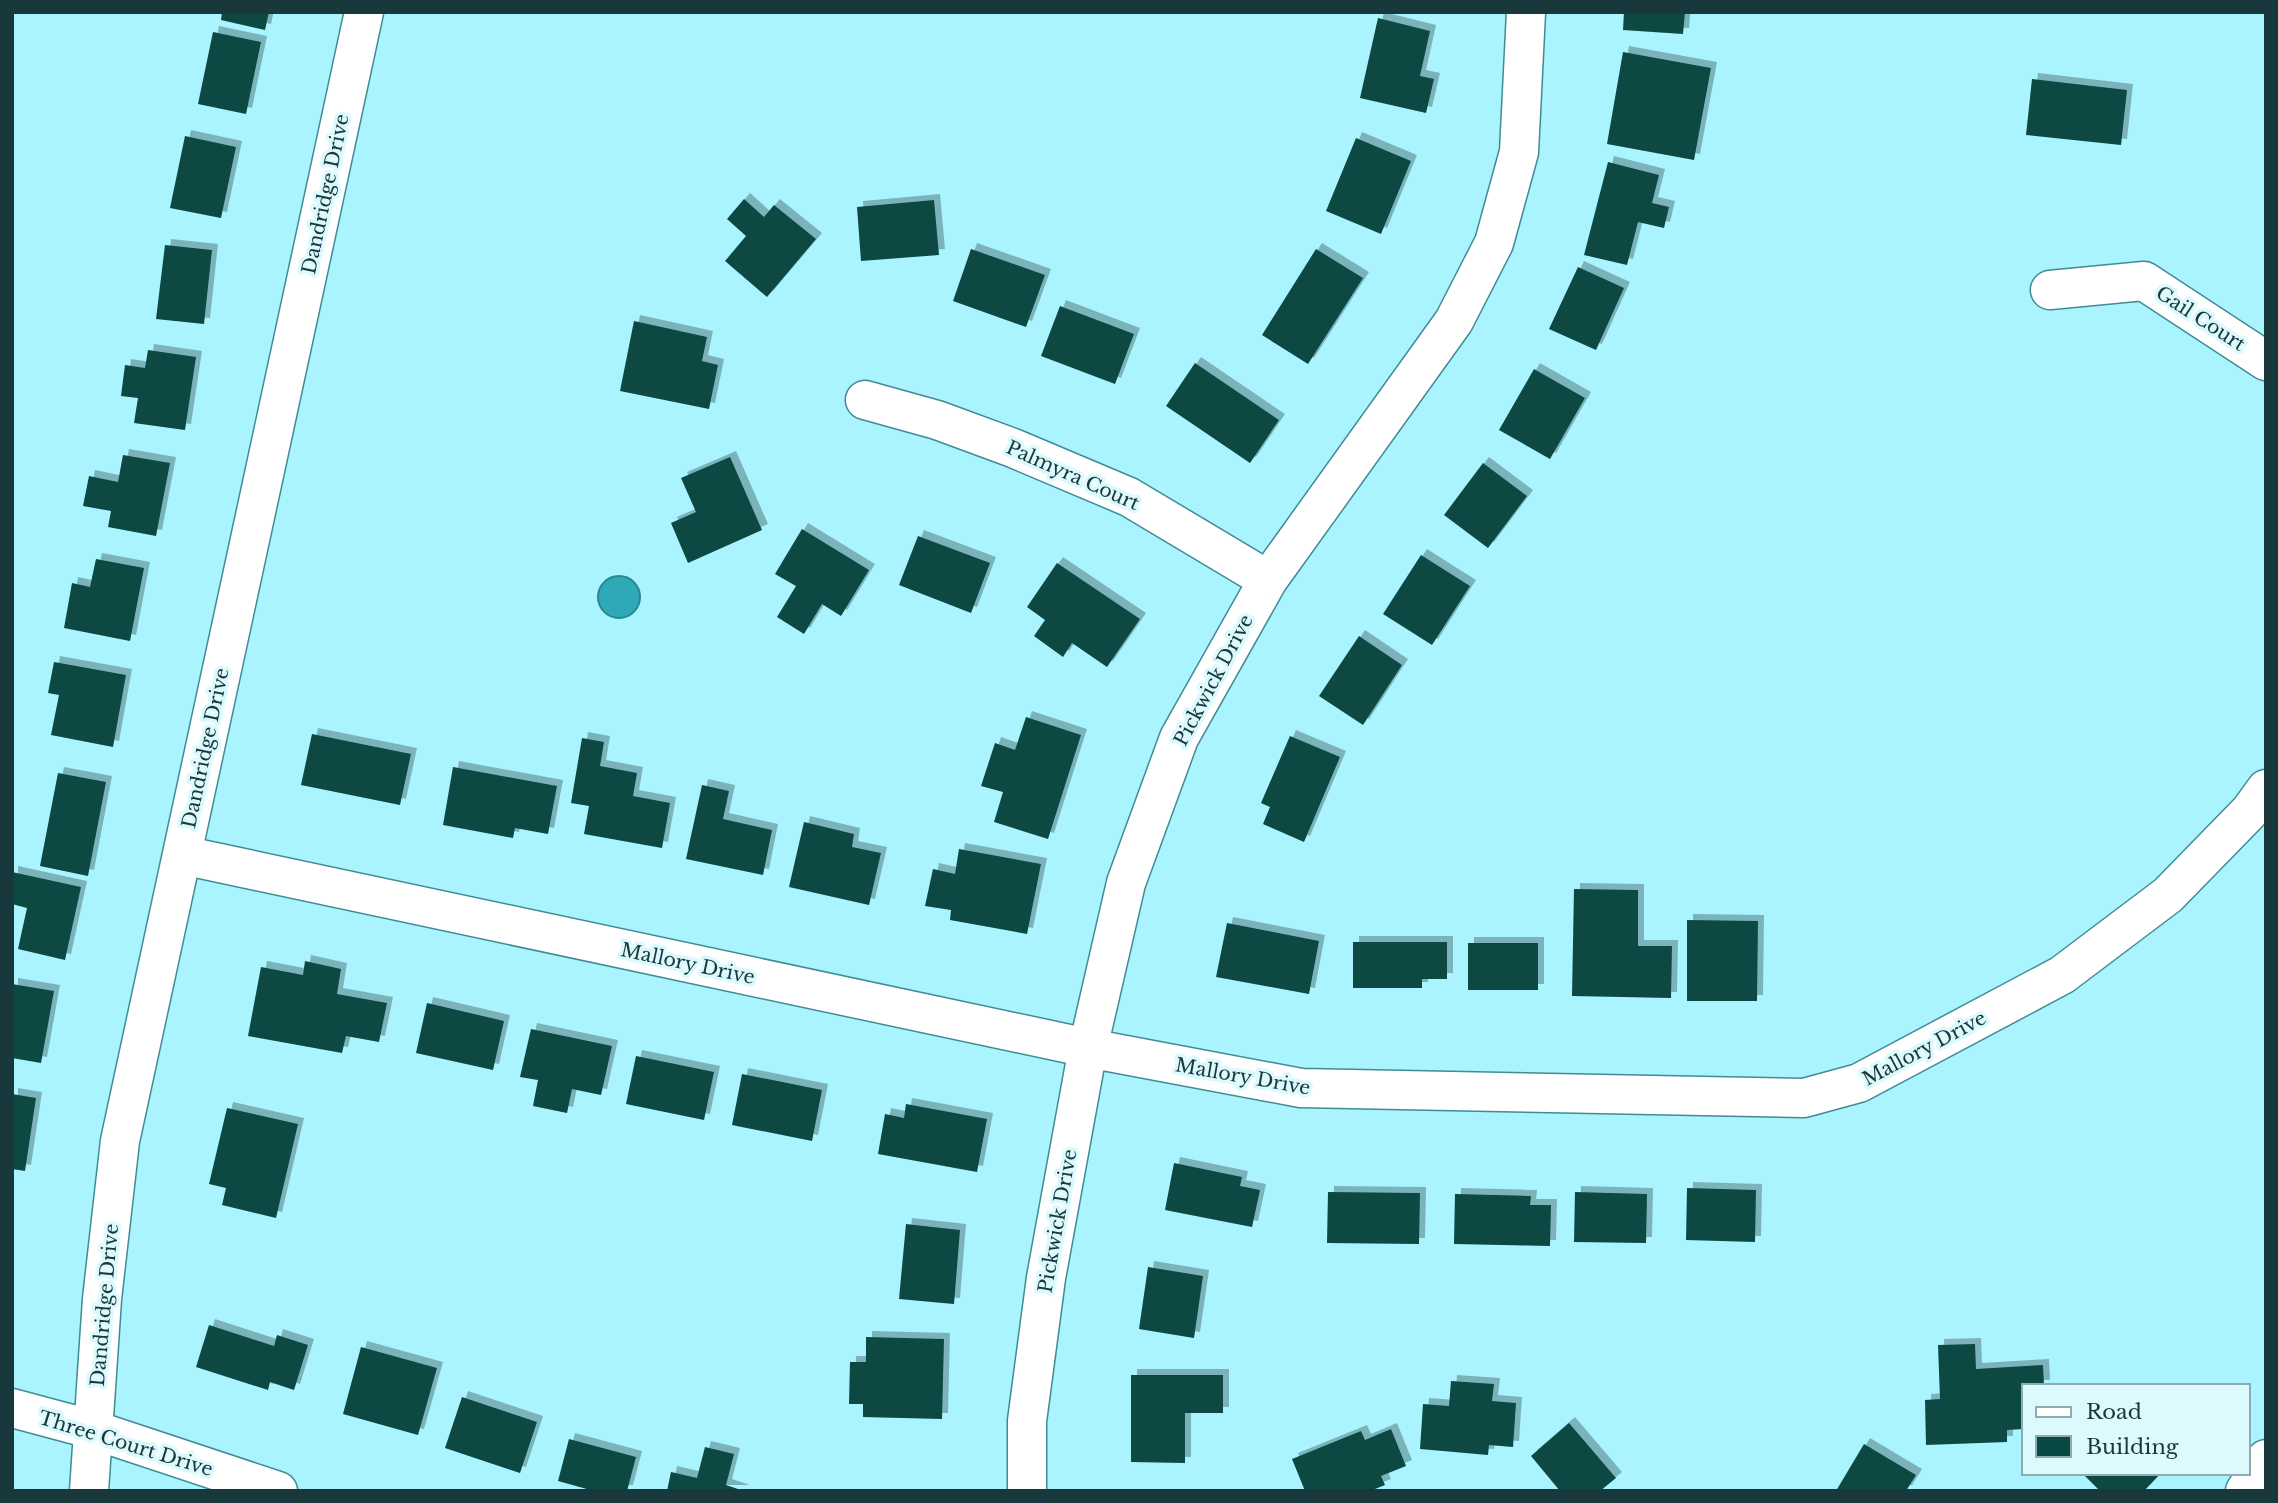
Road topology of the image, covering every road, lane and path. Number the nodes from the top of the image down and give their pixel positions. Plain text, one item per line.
1 (364, 12) edge
2 (1526, 12) edge
3 (2050, 290) dead end
4 (2266, 360) edge
5 (864, 400) dead end
6 (1268, 580) junction
7 (2266, 789) edge
8 (181, 855) junction
9 (1088, 1048) junction
10 (12, 1408) edge
11 (94, 1430) junction
12 (2266, 1459) edge
13 (89, 1491) edge
14 (278, 1491) edge
15 (1027, 1491) edge
16 (2245, 1491) edge

1 - 8 street, Dandridge Drive
2 - 6 street, Pickwick Drive
3 - 4 street, Gail Court
5 - 6 street, Palmyra Court
6 - 9 street, Pickwick Drive
7 - 9 street, Mallory Drive
8 - 9 street, Mallory Drive
8 - 11 street, Dandridge Drive
9 - 15 street, Pickwick Drive
10 - 11 street, Three Court Drive
11 - 13 street, Dandridge Drive
11 - 14 street, Three Court Drive
12 - 16 street

